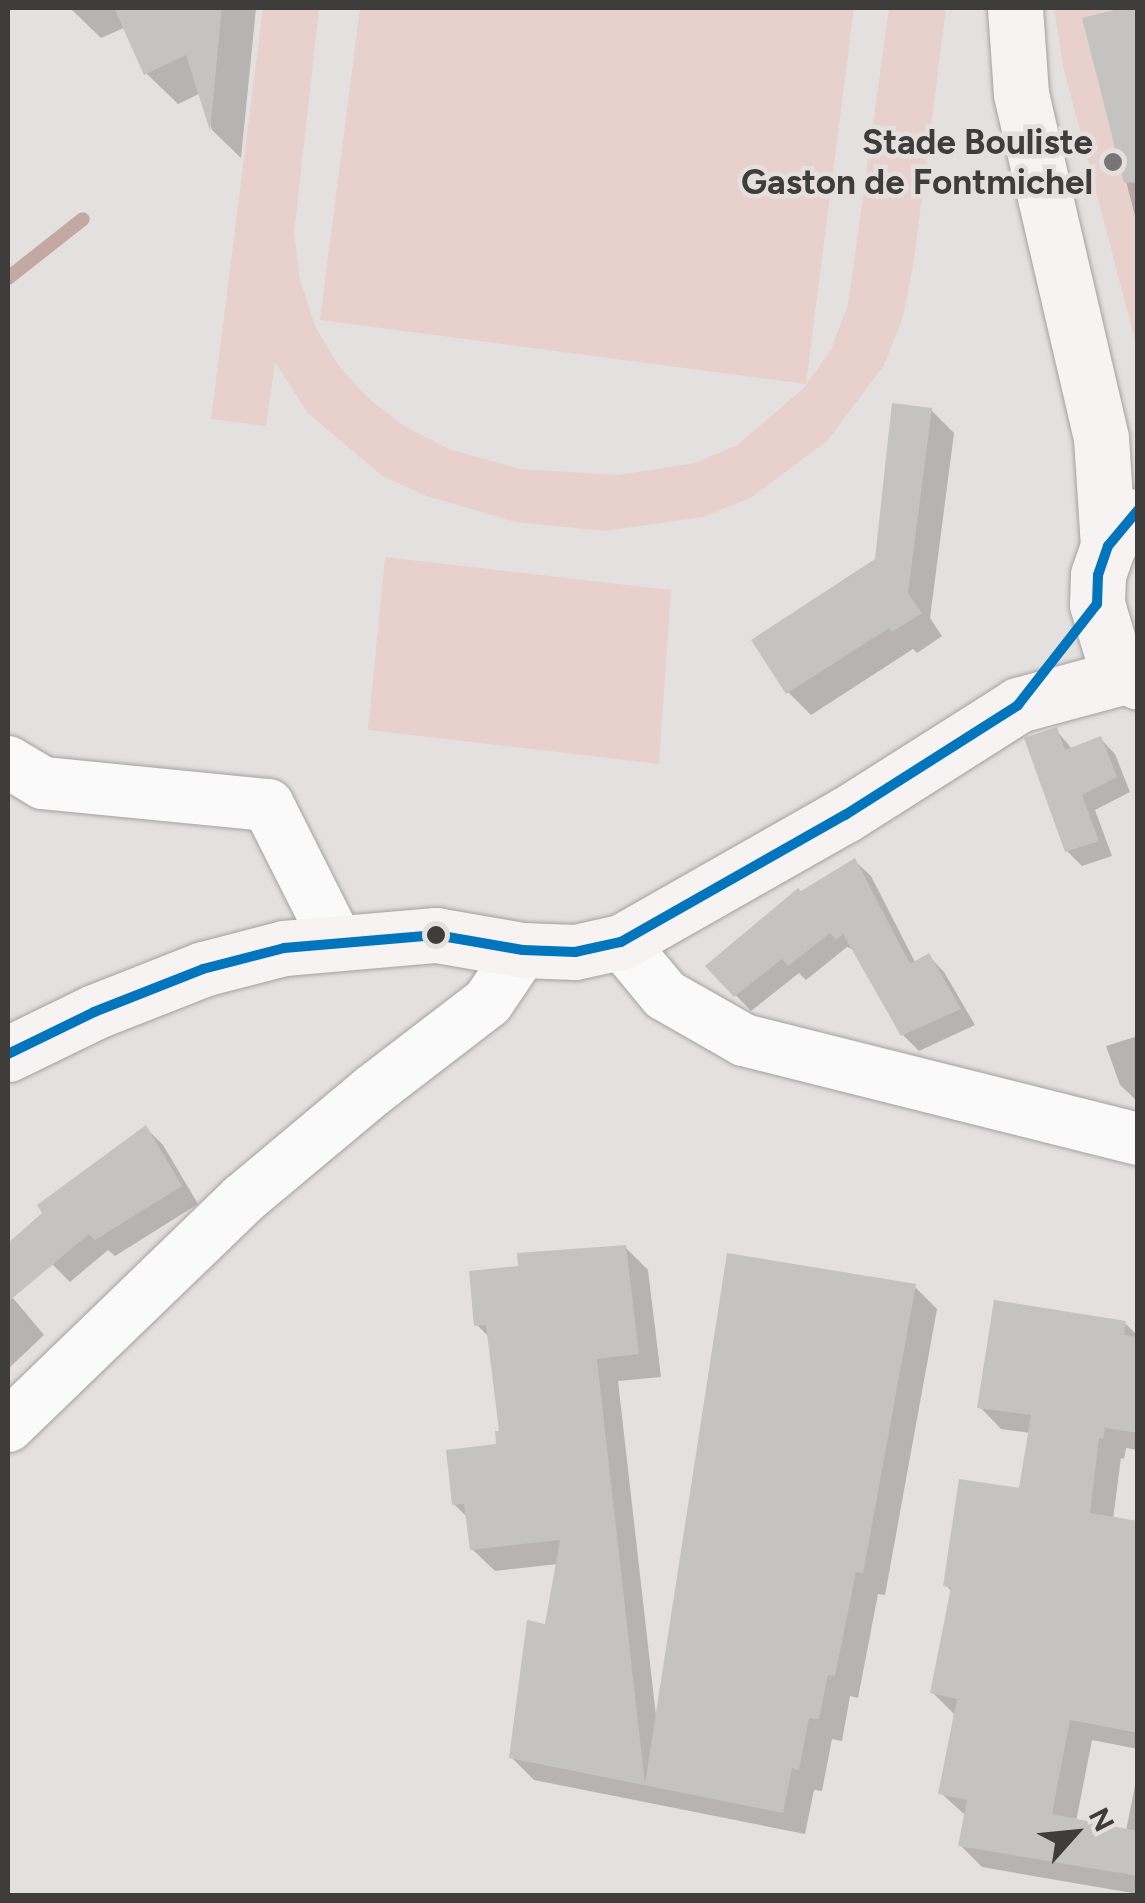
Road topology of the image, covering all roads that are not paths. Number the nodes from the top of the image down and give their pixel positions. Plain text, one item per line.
1 (1015, 8) edge
2 (1119, 455) edge
3 (1123, 527) edge
4 (1097, 604) junction
5 (1133, 679) edge
6 (1018, 705) junction
7 (8, 762) edge
8 (337, 942) junction
9 (621, 942) junction
10 (522, 950) junction
11 (8, 1054) edge
12 (1138, 1138) edge
13 (8, 1426) edge

1 - 2 main road
2 - 3 main road
3 - 4 main road
4 - 5 main road
4 - 6 main road
5 - 6 main road
6 - 9 main road
7 - 8 street
8 - 10 main road
8 - 11 main road
9 - 10 main road
9 - 12 street
10 - 13 street

